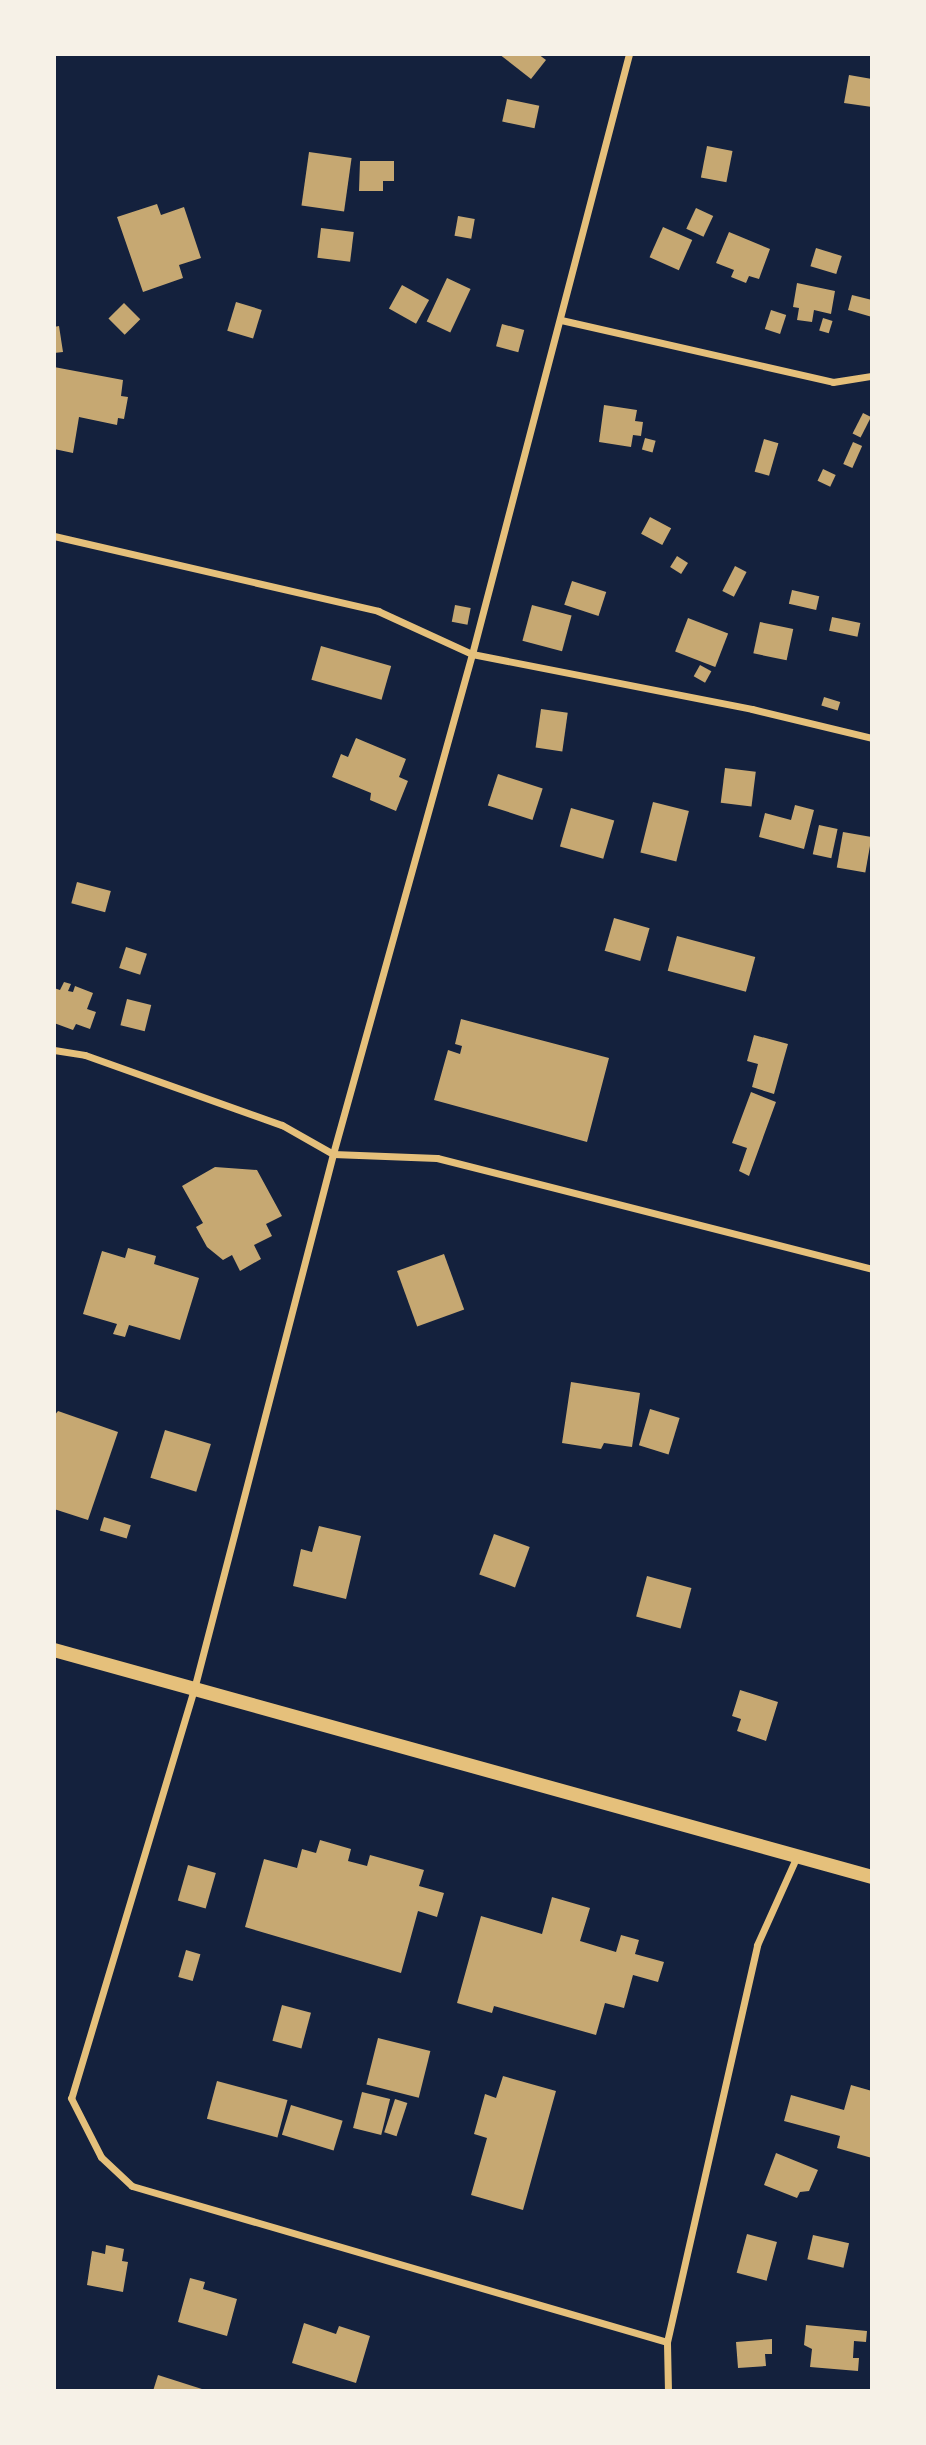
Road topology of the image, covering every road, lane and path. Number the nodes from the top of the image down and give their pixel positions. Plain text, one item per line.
1 (629, 54) edge
2 (561, 320) junction
3 (872, 376) edge
4 (54, 536) edge
5 (472, 654) junction
6 (872, 738) edge
7 (54, 1050) edge
8 (333, 1154) junction
9 (872, 1269) edge
10 (54, 1650) edge
11 (194, 1689) junction
12 (797, 1856) junction
13 (872, 1877) edge
14 (667, 2342) junction
15 (668, 2391) edge

1 - 2 street
2 - 3 street
2 - 5 street
4 - 5 street
5 - 6 street
5 - 8 street
7 - 8 street
8 - 9 street
8 - 11 street
10 - 11 main road
11 - 12 main road
11 - 14 street
12 - 13 main road
12 - 14 street
14 - 15 street

